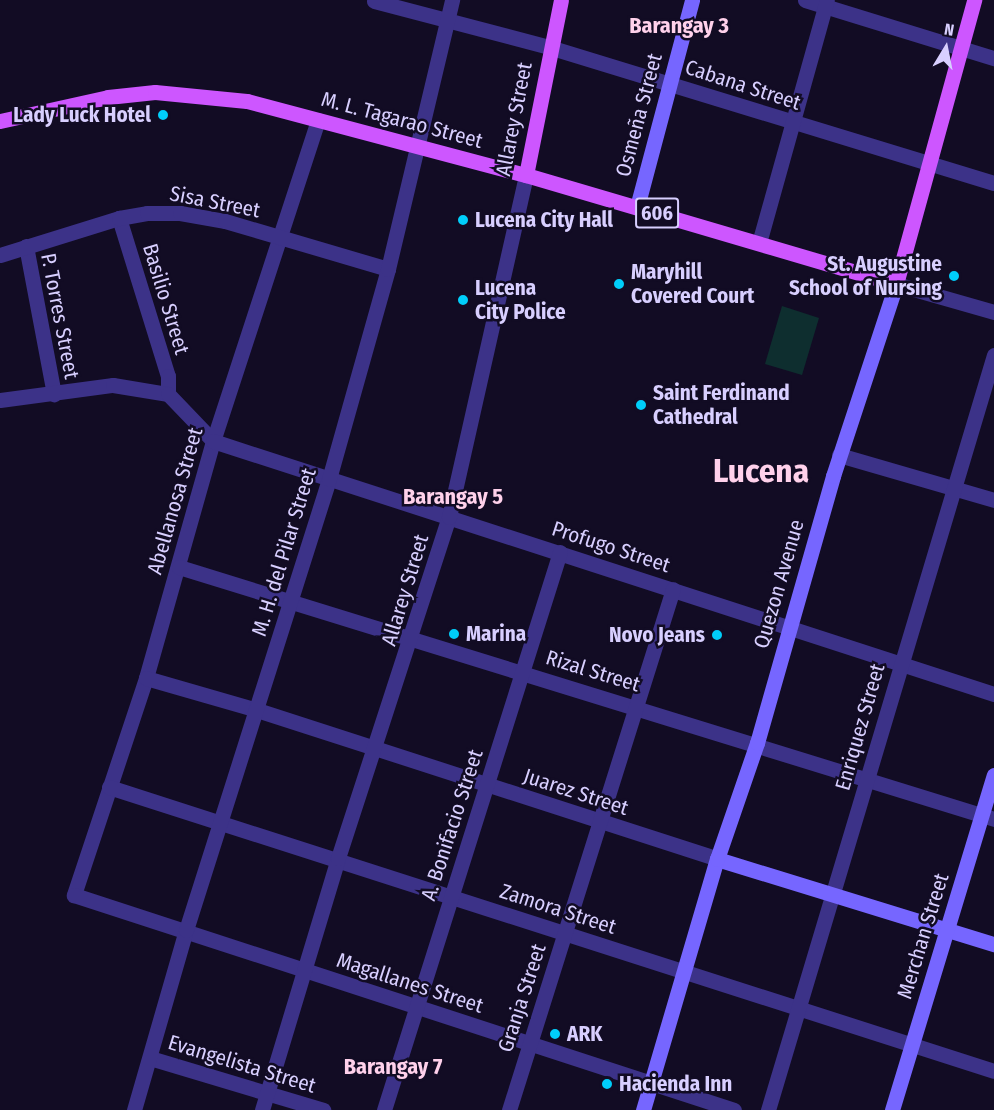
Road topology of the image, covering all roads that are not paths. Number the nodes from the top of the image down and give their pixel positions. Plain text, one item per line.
1 (452, 0) edge
2 (561, 0) edge
3 (692, 0) edge
4 (805, 0) edge
5 (974, 0) edge
6 (374, 1) edge
7 (826, 3) edge
8 (448, 20) junction
9 (549, 47) junction
10 (959, 47) junction
11 (994, 58) edge
12 (668, 83) junction
13 (318, 120) junction
14 (0, 121) edge
15 (793, 123) junction
16 (417, 146) junction
17 (929, 163) junction
18 (526, 175) junction
19 (994, 183) edge
20 (637, 207) junction
21 (119, 218) junction
22 (281, 237) junction
23 (759, 243) junction
24 (26, 246) junction
25 (0, 255) edge
26 (388, 269) junction
27 (896, 284) junction
28 (994, 312) edge
29 (994, 355) edge
30 (54, 394) junction
31 (168, 394) junction
32 (0, 400) edge
33 (213, 441) junction
34 (839, 455) junction
35 (329, 479) junction
36 (955, 487) junction
37 (994, 500) edge
38 (449, 517) junction
39 (560, 552) junction
40 (179, 567) junction
41 (673, 589) junction
42 (291, 601) junction
43 (788, 628) junction
44 (412, 637) junction
45 (900, 665) junction
46 (523, 672) junction
47 (146, 678) junction
48 (994, 694) edge
49 (639, 707) junction
50 (257, 710) junction
51 (757, 743) junction
52 (376, 749) junction
53 (994, 775) edge
54 (868, 778) junction
55 (109, 786) junction
56 (487, 786) junction
57 (987, 817) edge
58 (220, 820) junction
59 (601, 822) junction
60 (338, 858) junction
61 (717, 859) junction
62 (74, 895) joint
63 (834, 895) junction
64 (451, 897) junction
65 (186, 930) junction
66 (947, 931) junction
67 (565, 933) junction
68 (994, 944) edge
69 (304, 971) junction
70 (683, 972) junction
71 (799, 1006) junction
72 (417, 1007) junction
73 (912, 1042) junction
74 (529, 1044) junction
75 (150, 1058) junction
76 (994, 1071) edge
77 (651, 1084) junction
78 (268, 1092) junction
79 (134, 1110) edge
80 (262, 1110) edge
81 (323, 1110) edge
82 (384, 1110) edge
83 (509, 1110) edge
84 (643, 1110) edge
85 (734, 1110) edge
86 (768, 1110) edge
87 (892, 1110) edge

1 - 8 street, M. H. del Pilar Street
2 - 9 main road, Allarey Street
3 - 12 main road, Osmeña Street
4 - 7 street
5 - 10 main road, Quezon Avenue
6 - 8 street, Cabana Street
7 - 10 street
7 - 15 street
8 - 9 street, Cabana Street
8 - 16 street, M. H. del Pilar Street
9 - 12 street, Cabana Street
9 - 18 main road, Allarey Street
10 - 11 street
10 - 17 main road, Quezon Avenue
12 - 15 street, Cabana Street
12 - 20 main road, Osmeña Street
13 - 14 main road, M. L. Tagarao Street / 606
13 - 16 main road, M. L. Tagarao Street / 606
13 - 22 street, Abellanosa Street
15 - 17 street, Cabana Street
15 - 23 street
16 - 18 main road, M. L. Tagarao Street / 606
16 - 26 street, M. H. del Pilar Street
17 - 19 street, Cabana Street
17 - 27 main road, Quezon Avenue
18 - 20 main road, M. L. Tagarao Street / 606
18 - 38 street, Allarey Street
20 - 23 main road, M. L. Tagarao Street / 606
21 - 22 street, Sisa Street
21 - 24 street, Sisa Street
21 - 31 street, Basilio Street
22 - 26 street, Sisa Street
22 - 33 street, Abellanosa Street
23 - 27 main road, M. L. Tagarao Street / 606
24 - 25 street, Sisa Street
24 - 30 street, P. Torres Street
26 - 35 street, M. H. del Pilar Street
27 - 28 street, M. L. Tagarao Street
27 - 34 main road, Quezon Avenue
29 - 36 street, Enriquez Street
30 - 31 street
30 - 32 street
31 - 33 street
33 - 35 street, Profugo Street
33 - 40 street, Abellanosa Street
34 - 36 street
34 - 43 main road, Quezon Avenue
35 - 38 street, Profugo Street
35 - 42 street, M. H. del Pilar Street
36 - 37 street
36 - 45 street, Enriquez Street
38 - 39 street, Profugo Street
38 - 44 street, Allarey Street
39 - 41 street, Profugo Street
39 - 46 street, A. Bonifacio Street
40 - 42 street, Rizal Street
40 - 47 street, Abellanosa Street
41 - 43 street, Profugo Street
41 - 49 street, Granja Street
42 - 44 street, Rizal Street
42 - 50 street, M. H. del Pilar Street
43 - 45 street, Profugo Street
43 - 51 main road, Quezon Avenue
44 - 46 street, Rizal Street
44 - 52 street, Allarey Street
45 - 48 street, Profugo Street
45 - 54 street, Enriquez Street
46 - 49 street, Rizal Street
46 - 56 street, A. Bonifacio Street
47 - 50 street, Juarez Street
47 - 55 street, Abellanosa Street
49 - 51 street, Rizal Street
49 - 59 street, Granja Street
50 - 52 street, Juarez Street
50 - 58 street, M. H. del Pilar Street
51 - 54 street, Rizal Street
51 - 61 main road, Quezon Avenue
52 - 56 street, Juarez Street
52 - 60 street, Allarey Street
53 - 57 main road, Merchan Street
54 - 57 street, Rizal Street
54 - 63 street, Enriquez Street
55 - 58 street, Zamora Street
55 - 62 street, Abellanosa Street
56 - 59 street, Juarez Street
56 - 64 street, A. Bonifacio Street
57 - 66 main road, Merchan Street
58 - 60 street, Zamora Street
58 - 65 street, M. H. del Pilar Street
59 - 61 street, Juarez Street
59 - 67 street, Granja Street
60 - 64 street, Zamora Street
60 - 69 street, Allarey Street
61 - 63 main road, Juarez Street
61 - 70 main road, Quezon Avenue
62 - 65 street, Magallanes Street
63 - 66 main road, Juarez Street
63 - 71 street, Enriquez Street
64 - 67 street, Zamora Street
64 - 72 street, A. Bonifacio Street
65 - 69 street, Magallanes Street
65 - 75 street, M. H. del Pilar Street
66 - 68 main road, Juarez Street
66 - 73 main road, Merchan Street
67 - 70 street, Zamora Street
67 - 74 street, Granja Street
69 - 72 street, Magallanes Street
69 - 78 street, Allarey Street
70 - 71 street, Zamora Street
70 - 77 main road, Quezon Avenue
71 - 73 street, Zamora Street
71 - 86 street, Enriquez Street
72 - 74 street, Magallanes Street
72 - 82 street, A. Bonifacio Street
73 - 76 street, Zamora Street
73 - 87 main road, Merchan Street
74 - 77 street, Magallanes Street
74 - 83 street, Granja Street
75 - 78 street, Evangelista Street
75 - 79 street, M. H. del Pilar Street
77 - 84 main road, Quezon Avenue
77 - 85 street, Magallanes Street
78 - 80 street, Allarey Street
78 - 81 street, Evangelista Street

